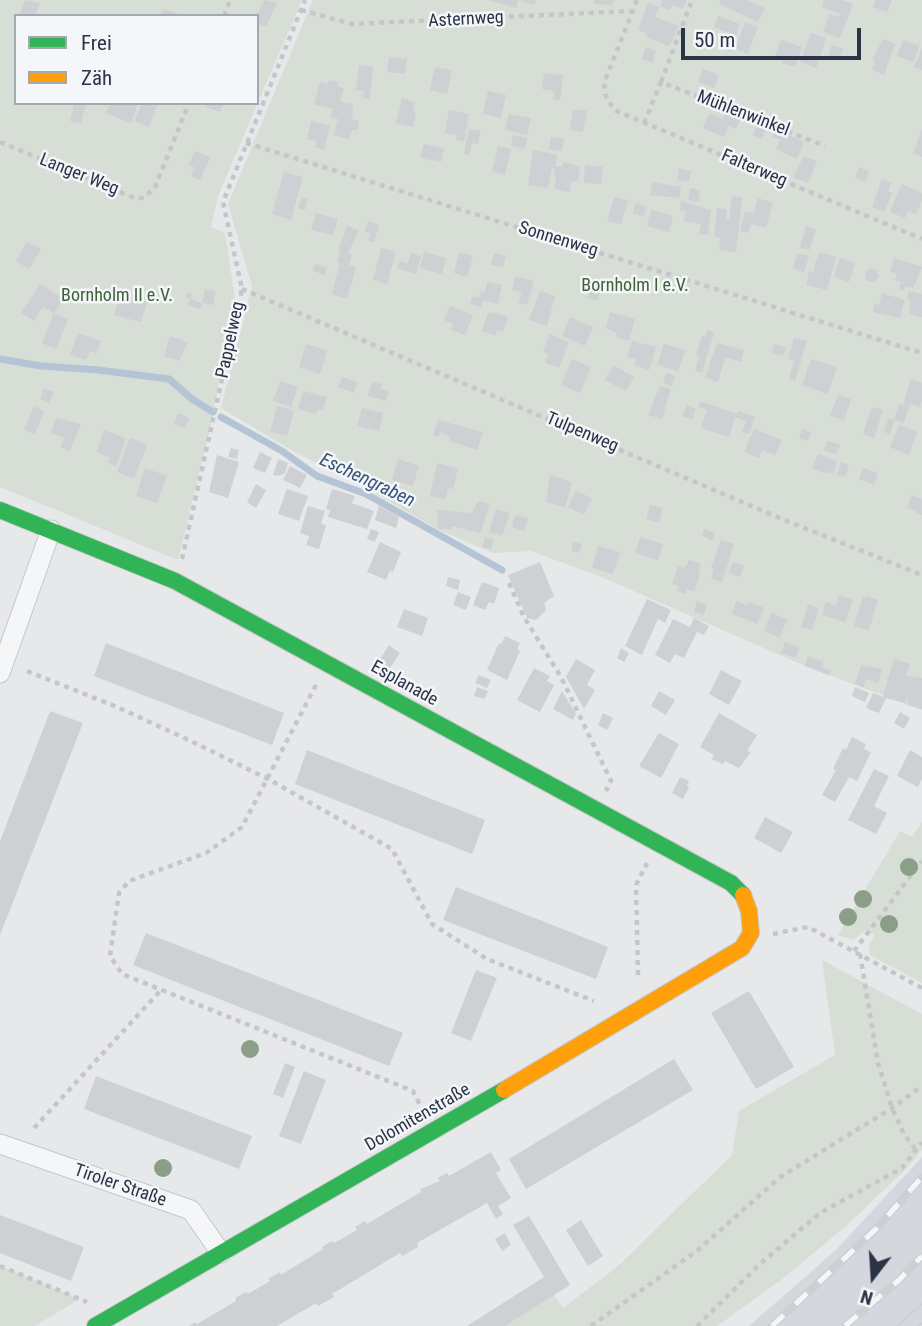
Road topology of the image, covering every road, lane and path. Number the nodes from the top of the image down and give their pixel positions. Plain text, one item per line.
1 (306, 0) edge
2 (637, 0) edge
3 (691, 3) dead end
4 (301, 10) junction
5 (632, 12) junction
6 (661, 82) junction
7 (188, 105) edge
8 (644, 123) junction
9 (0, 142) edge
10 (246, 143) junction
11 (824, 146) dead end
12 (922, 239) edge
13 (242, 289) junction
14 (922, 353) edge
15 (0, 510) edge
16 (51, 530) junction
17 (180, 568) dead end
18 (922, 575) edge
19 (509, 583) dead end
20 (27, 671) dead end
21 (0, 673) edge
22 (317, 684) dead end
23 (268, 779) junction
24 (602, 799) dead end
25 (922, 861) edge
26 (645, 868) dead end
27 (751, 933) junction
28 (854, 951) junction
29 (860, 954) junction
30 (638, 975) dead end
31 (922, 988) edge
32 (161, 990) junction
33 (594, 1001) dead end
34 (922, 1086) edge
35 (420, 1105) dead end
36 (892, 1108) junction
37 (34, 1128) dead end
38 (922, 1142) edge
39 (0, 1144) edge
40 (916, 1150) junction
41 (221, 1253) junction
42 (0, 1266) edge
43 (88, 1303) dead end
44 (95, 1326) edge
45 (591, 1326) edge
46 (697, 1326) edge

1 - 4 path, Pappelweg
2 - 5 path
3 - 6 path
4 - 5 path, Asternweg
4 - 10 path, Pappelweg
5 - 8 path, Falterweg
6 - 8 path
6 - 11 path, Mühlenwinkel
7 - 9 path, Langer Weg
8 - 12 path, Falterweg
10 - 13 path, Pappelweg
10 - 14 path, Sonnenweg
13 - 17 path, Pappelweg
13 - 18 path, Tulpenweg
15 - 16 street, Esplanade
16 - 21 street
16 - 27 street, Esplanade
19 - 24 path
20 - 23 path
22 - 23 path
23 - 32 path
23 - 33 path
25 - 28 path
26 - 30 path
27 - 28 path
27 - 41 street, Dolomitenstraße
28 - 29 path
29 - 31 path
29 - 36 path
32 - 35 path
32 - 37 path
34 - 36 path
36 - 40 path
36 - 45 path
38 - 40 path
39 - 41 street, Tiroler Straße
40 - 46 path
41 - 44 street, Dolomitenstraße
42 - 43 path

